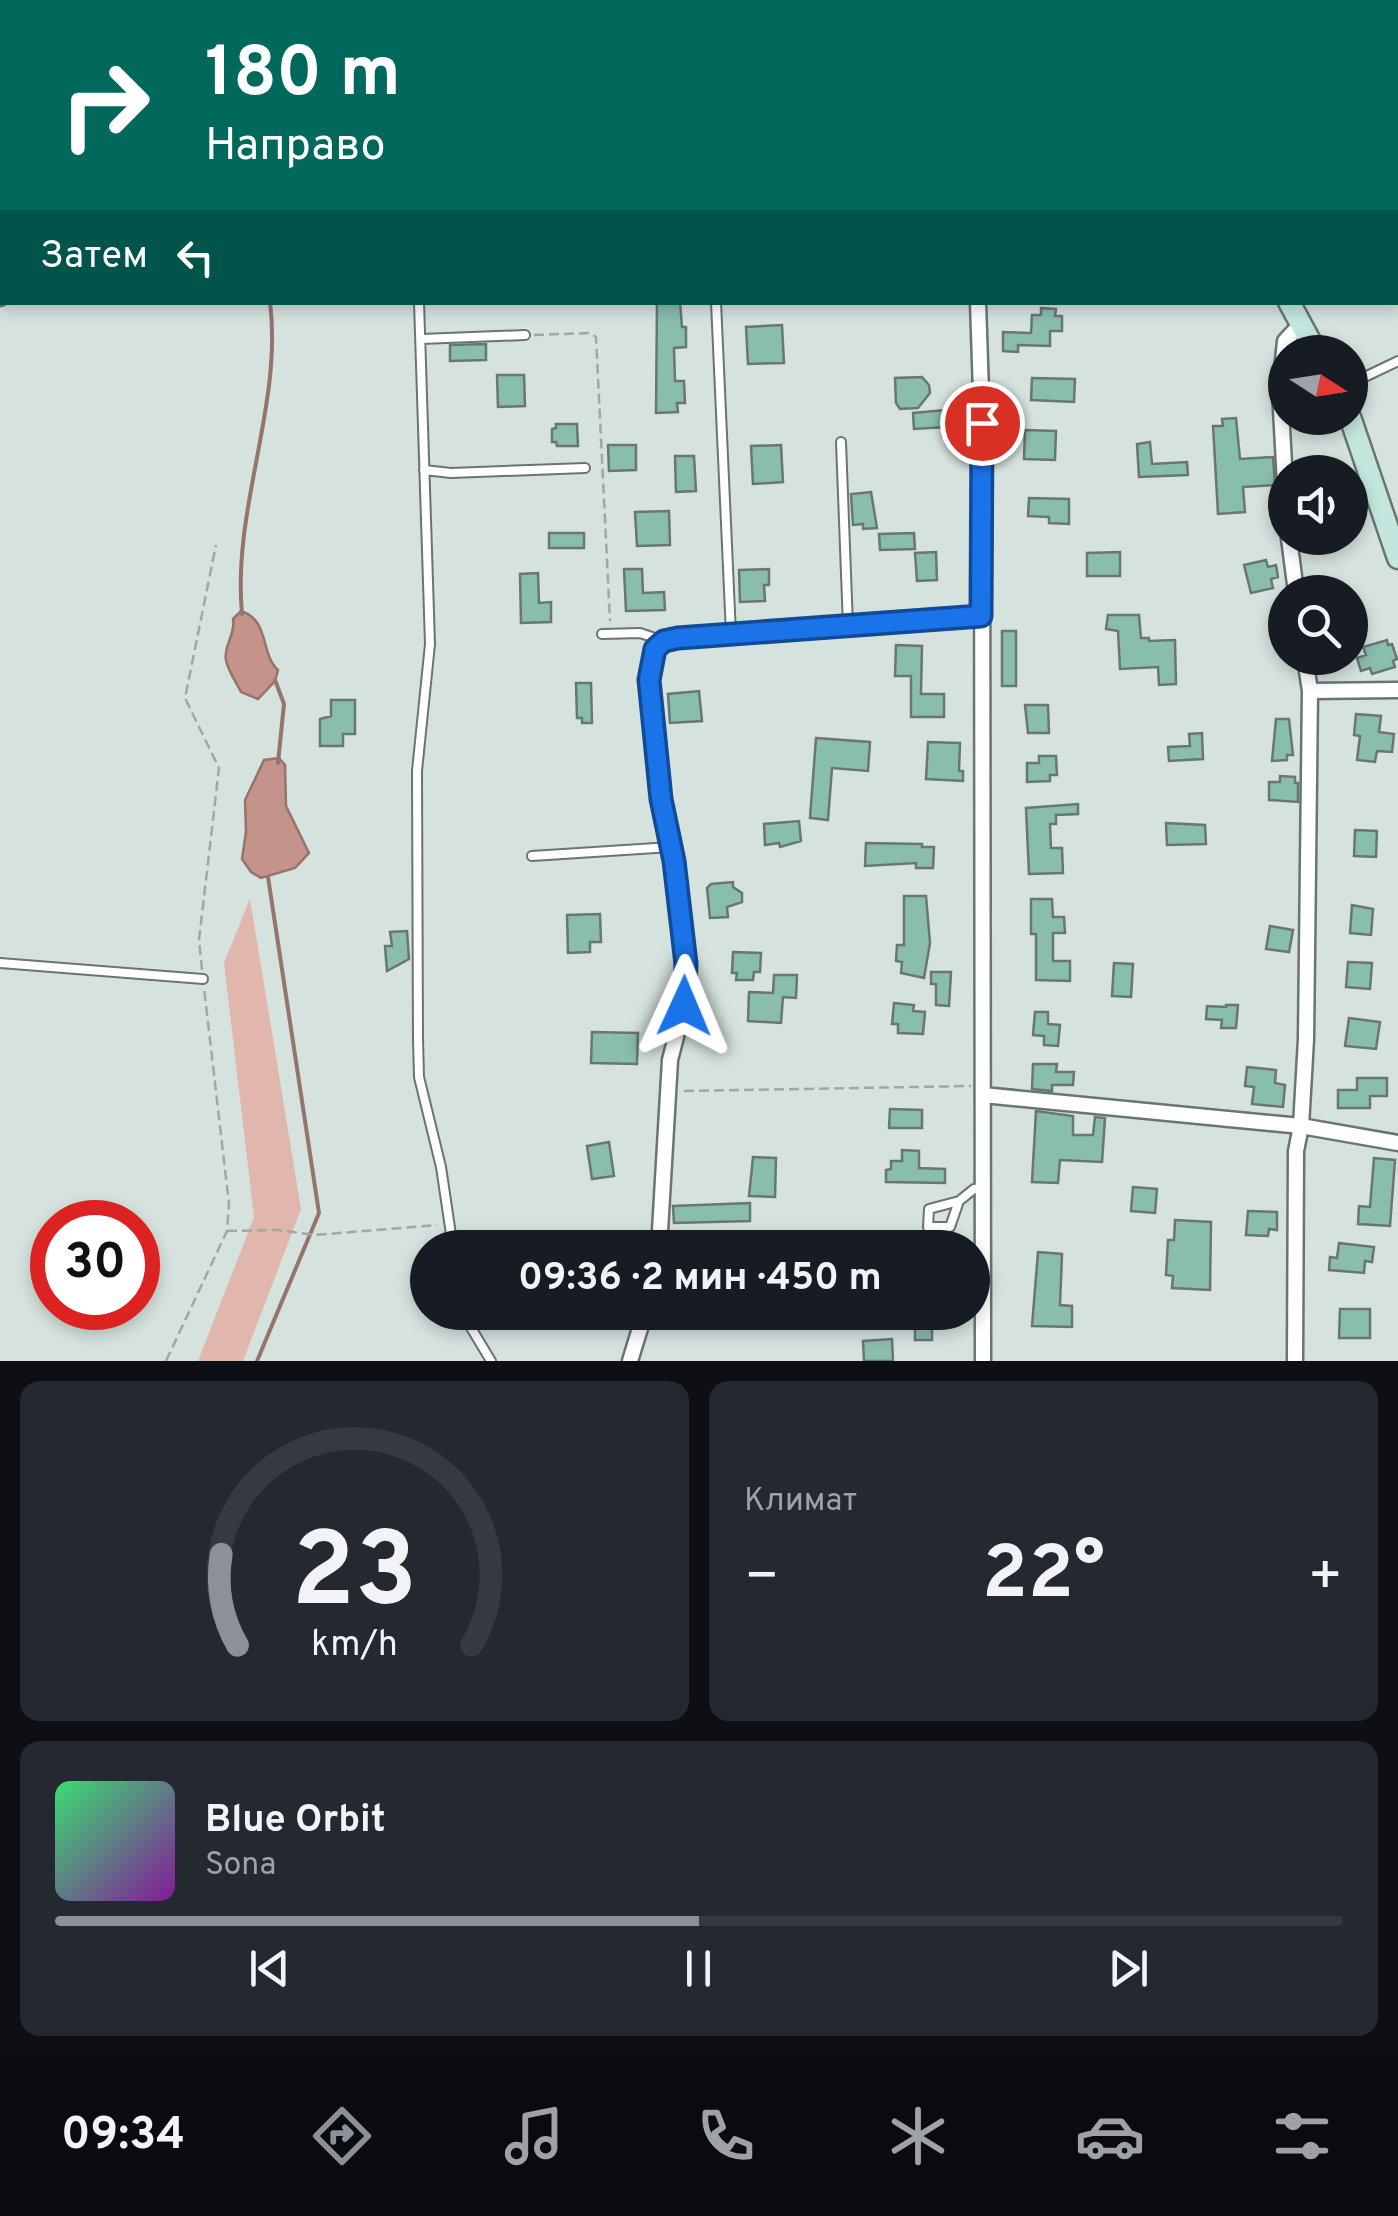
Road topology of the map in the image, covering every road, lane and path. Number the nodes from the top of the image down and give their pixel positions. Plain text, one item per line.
1 (419, 305) edge
2 (716, 305) edge
3 (978, 305) edge
4 (1291, 305) edge
5 (1301, 324) junction
6 (525, 335) joint
7 (1307, 335) edge
8 (421, 339) junction
9 (1398, 361) edge
10 (1368, 375) edge
11 (1356, 435) edge
12 (841, 442) dead end
13 (1284, 455) edge
14 (584, 468) dead end
15 (424, 470) junction
16 (216, 545) dead end
17 (1398, 558) edge
18 (981, 616) junction
19 (848, 626) junction
20 (602, 634) dead end
21 (620, 634) junction
22 (731, 634) junction
23 (664, 641) junction
24 (1308, 675) edge
25 (1398, 690) edge
26 (1310, 691) junction
27 (671, 847) junction
28 (532, 856) dead end
29 (0, 963) edge
30 (204, 978) junction
31 (983, 1090) junction
32 (667, 1092) junction
33 (1301, 1126) junction
34 (1398, 1142) edge
35 (982, 1188) junction
36 (959, 1201) junction
37 (448, 1224) junction
38 (449, 1230) edge
39 (661, 1230) edge
40 (226, 1231) junction
41 (473, 1330) edge
42 (639, 1330) edge
43 (166, 1361) edge
44 (492, 1361) edge
45 (630, 1361) edge
46 (983, 1361) edge
47 (1295, 1361) edge

1 - 8 lane
2 - 22 lane
3 - 18 street
4 - 5 street
5 - 7 street
5 - 13 street
6 - 8 lane
6 - 21 path
8 - 15 lane
9 - 10 lane
11 - 17 street
12 - 19 lane
14 - 15 lane
15 - 37 lane
16 - 30 path
18 - 19 street
18 - 31 street
19 - 22 street
20 - 21 lane
21 - 23 lane
22 - 23 street
23 - 27 street
24 - 26 street
25 - 26 street
26 - 33 street
27 - 28 lane
27 - 32 street
29 - 30 lane
30 - 40 path
31 - 32 path
31 - 33 street
31 - 35 street
32 - 39 street
33 - 34 street
33 - 47 street
35 - 36 lane
35 - 46 street
36 - 36 lane
37 - 38 lane
37 - 40 path
40 - 43 path
41 - 44 lane
42 - 45 street

